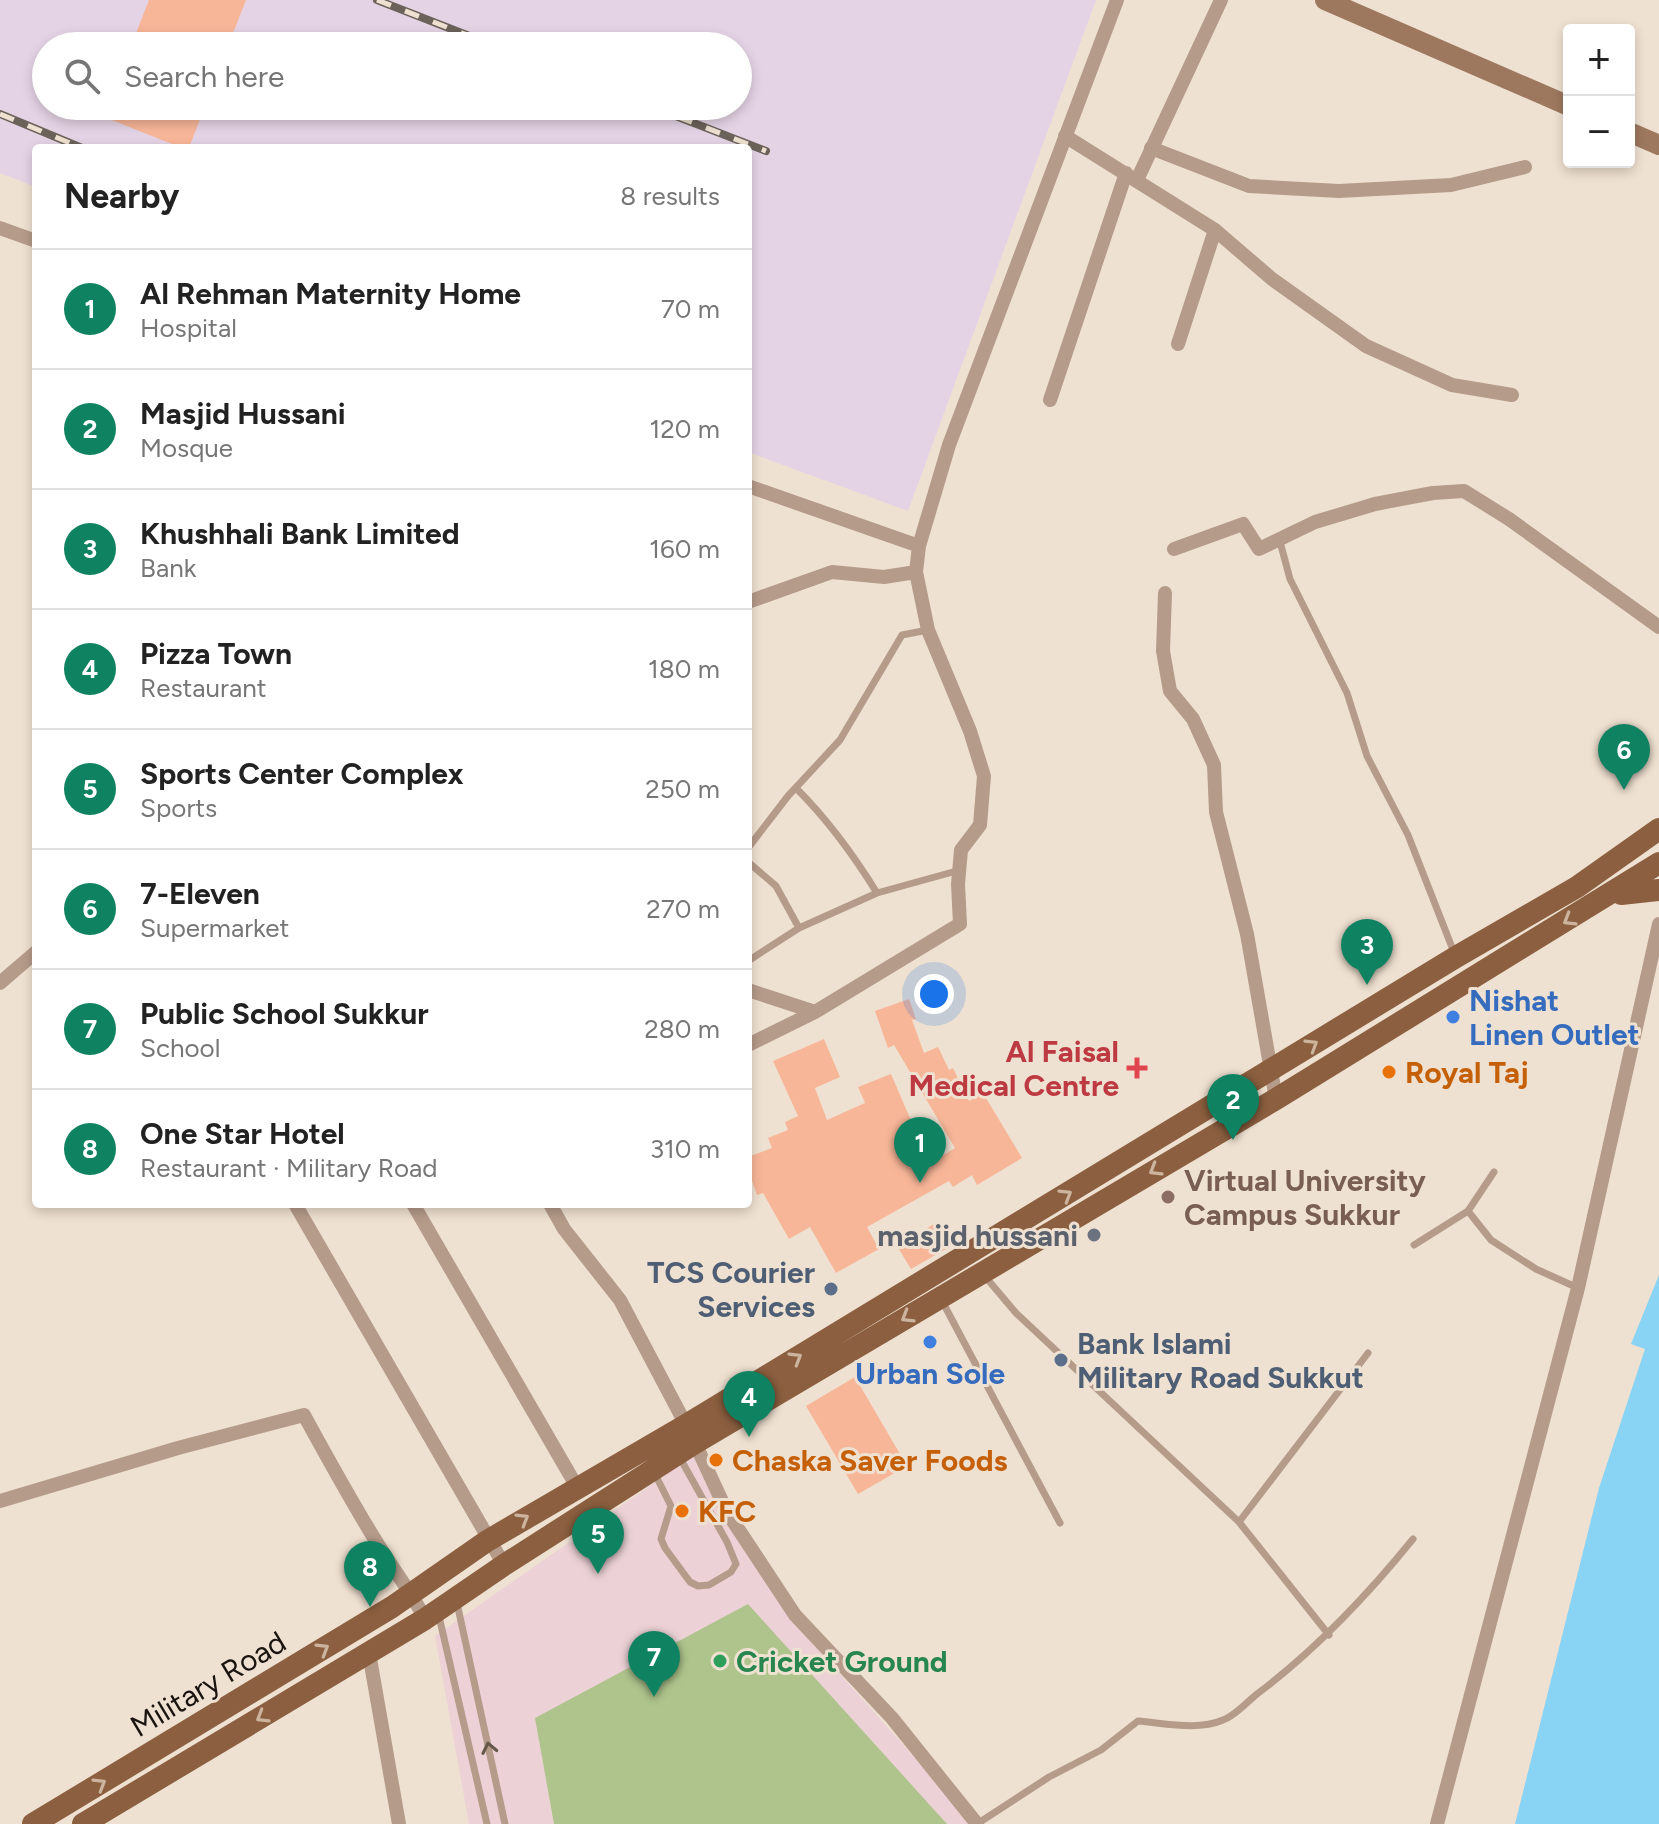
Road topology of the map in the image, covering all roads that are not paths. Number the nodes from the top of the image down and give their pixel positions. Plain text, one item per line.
1 (1117, 0) edge
2 (1221, 0) edge
3 (1325, 0) edge
4 (1563, 103) edge
5 (1635, 135) edge
6 (1065, 136) junction
7 (1659, 145) edge
8 (1151, 148) junction
9 (1525, 167) dead end
10 (1132, 177) junction
11 (0, 228) edge
12 (1215, 230) junction
13 (32, 240) edge
14 (1178, 344) dead end
15 (1512, 395) dead end
16 (1050, 400) dead end
17 (752, 487) edge
18 (1279, 538) junction
19 (919, 546) junction
20 (1174, 549) dead end
21 (916, 572) junction
22 (1165, 593) dead end
23 (752, 601) edge
24 (1659, 627) edge
25 (928, 630) junction
26 (796, 788) junction
27 (1659, 829) edge
28 (752, 843) edge
29 (1659, 863) edge
30 (752, 865) edge
31 (960, 870) junction
32 (1659, 890) edge
33 (877, 893) junction
34 (1605, 899) junction
35 (1659, 924) edge
36 (799, 928) junction
37 (32, 955) edge
38 (1456, 957) junction
39 (752, 958) edge
40 (0, 983) edge
41 (752, 991) edge
42 (815, 1012) junction
43 (752, 1043) edge
44 (1271, 1070) junction
45 (1276, 1099) junction
46 (1494, 1172) dead end
47 (297, 1208) edge
48 (415, 1208) edge
49 (552, 1208) edge
50 (1468, 1211) junction
51 (1414, 1245) dead end
52 (982, 1272) junction
53 (1578, 1288) junction
54 (940, 1297) junction
55 (1368, 1353) dead end
56 (686, 1441) junction
57 (653, 1470) junction
58 (577, 1487) junction
59 (0, 1501) edge
60 (1239, 1522) junction
61 (1060, 1523) dead end
62 (1413, 1539) dead end
63 (487, 1541) junction
64 (504, 1565) junction
65 (413, 1594) junction
66 (440, 1609) junction
67 (1329, 1635) junction
68 (369, 1653) junction
69 (476, 1688) junction
70 (457, 1695) junction
71 (33, 1824) edge
72 (83, 1824) edge
73 (399, 1824) edge
74 (487, 1824) edge
75 (505, 1824) edge
76 (977, 1824) edge
77 (1437, 1824) edge

1 - 6 street
2 - 8 street
3 - 4 main road
5 - 7 main road
6 - 10 street
6 - 19 street
8 - 9 street
8 - 10 street
10 - 12 street
10 - 16 street
11 - 13 street
12 - 14 street
12 - 15 street
17 - 19 street
18 - 20 street
18 - 24 street
18 - 38 lane
19 - 21 street
21 - 23 street
21 - 25 street
22 - 44 street
25 - 26 lane
25 - 31 street
26 - 28 lane
26 - 33 lane
27 - 38 main road
29 - 34 main road
30 - 36 lane
31 - 33 lane
31 - 42 street
32 - 34 main road
33 - 36 lane
34 -> 45 main road
35 - 53 street
36 - 39 lane
37 - 40 street
44 -> 38 main road
41 - 42 street
42 - 43 street
44 - 45 street
56 -> 44 main road
45 -> 52 main road
46 - 50 lane
47 - 63 street
48 - 58 street
49 - 56 street
50 - 51 lane
50 - 53 lane
52 - 54 main road
52 - 60 lane
53 - 77 street
54 -> 56 main road
54 - 61 lane
55 - 60 lane
56 - 57 main road, Military Road
56 - 57 lane
56 - 58 main road, Military Road
56 - 76 street
57 - 64 main road, Military Road
63 -> 58 main road, Military Road
59 - 65 street
60 - 67 lane
62 - 67 lane
63 - 64 street
63 - 65 main road, Military Road
64 - 66 main road, Military Road
65 - 66 street
71 -> 65 main road, Military Road
66 - 68 main road, Military Road
66 - 69 lane
66 - 70 lane
67 - 76 lane
68 -> 72 main road, Military Road
68 - 73 street
69 - 70 lane
75 -> 69 lane
70 - 74 lane

